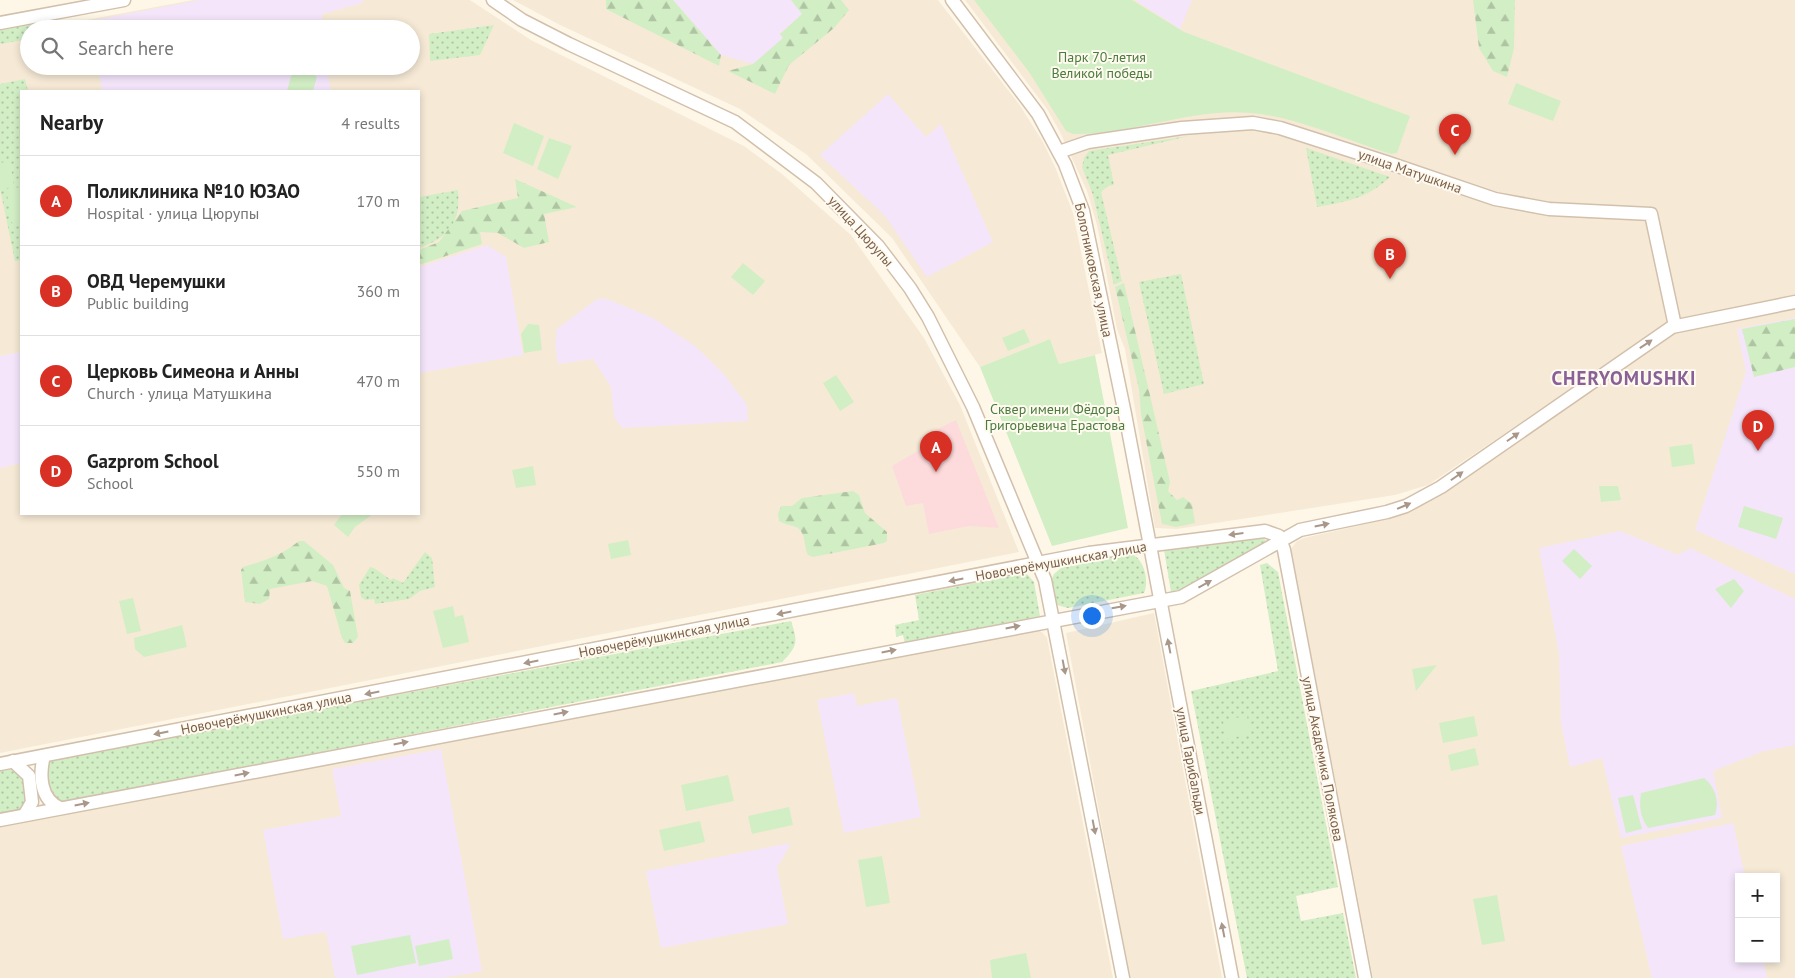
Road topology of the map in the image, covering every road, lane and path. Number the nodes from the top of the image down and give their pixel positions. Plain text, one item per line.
1 (124, 0) edge
2 (493, 0) edge
3 (952, 0) edge
4 (20, 20) edge
5 (21, 20) edge
6 (0, 24) edge
7 (1059, 152) junction
8 (1795, 302) edge
9 (1675, 326) junction
10 (1282, 540) junction
11 (1149, 544) junction
12 (1039, 564) junction
13 (1160, 600) junction
14 (1054, 620) junction
15 (44, 756) junction
16 (6, 762) edge
17 (60, 808) junction
18 (25, 814) junction
19 (0, 820) edge
20 (1123, 978) edge
21 (1232, 978) edge
22 (1365, 978) edge

1 - 5 street
2 - 12 street, улица Цюрупы
3 - 7 street, Болотниковская улица
4 - 6 street
7 - 9 street, улица Матушкина
7 - 11 street, Болотниковская улица
8 - 9 street
10 -> 9 street
10 -> 11 street, Новочерёмушкинская улица
13 -> 10 street
10 - 22 street, улица Академика Полякова
11 - 12 street, Новочерёмушкинская улица
11 - 13 street, улица Гарибальди
12 - 14 street, улица Цюрупы
12 -> 15 street, Новочерёмушкинская улица
14 -> 13 street
21 -> 13 street, улица Гарибальди
17 -> 14 street
14 -> 20 street
15 - 16 street, Новочерёмушкинская улица
15 - 17 street
16 - 18 street, Новочерёмушкинская улица
17 - 18 street
18 - 19 street

